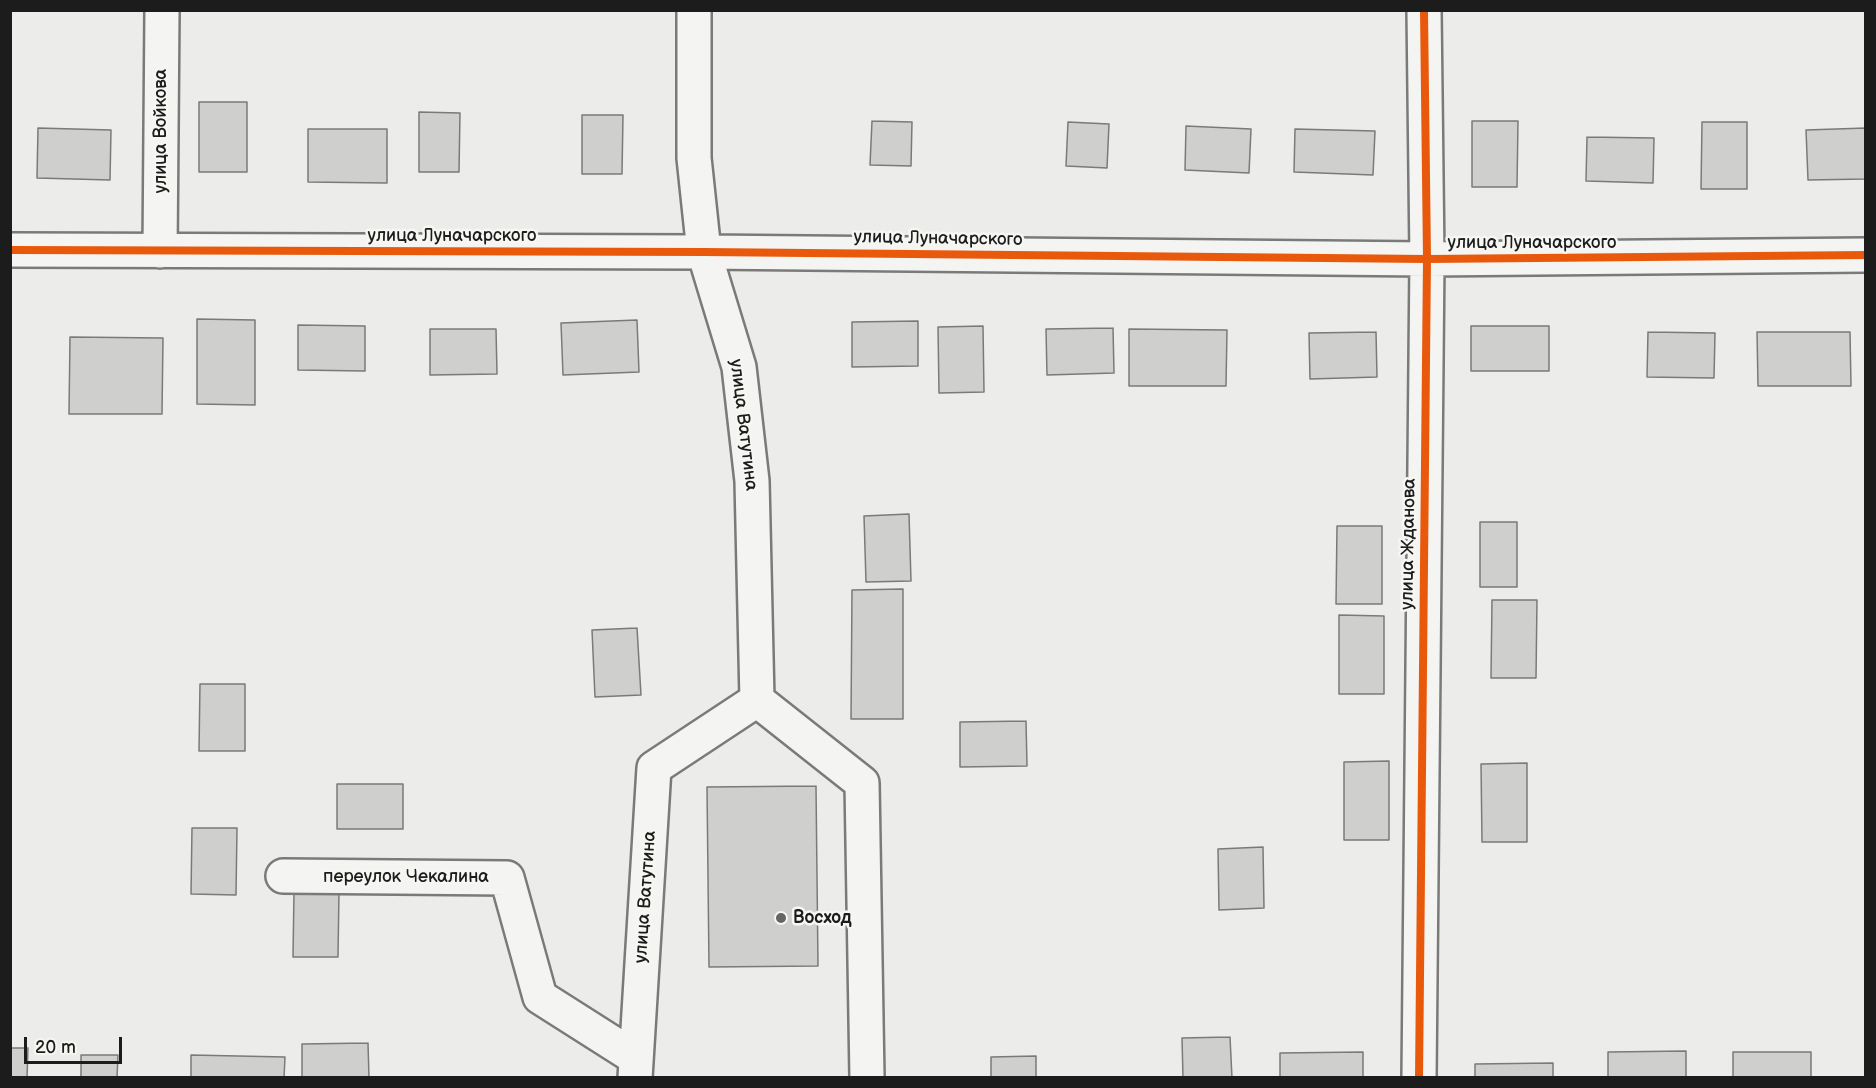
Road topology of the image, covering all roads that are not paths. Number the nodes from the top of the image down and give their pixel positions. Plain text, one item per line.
1 (162, 10) edge
2 (694, 10) edge
3 (1424, 10) edge
4 (10, 250) edge
5 (160, 251) junction
6 (704, 252) junction
7 (1866, 255) edge
8 (1427, 259) junction
9 (757, 700) junction
10 (283, 876) dead end
11 (636, 1068) edge
12 (867, 1077) edge
13 (1419, 1077) edge

1 - 5 street, улица Войкова
2 - 6 street, улица Ватутина
3 - 8 street, улица Жданова
4 - 5 street, улица Луначарского
5 - 6 street, улица Луначарского
6 - 8 street, улица Луначарского
6 - 9 street, улица Ватутина
7 - 8 street, улица Луначарского
8 - 13 street, улица Жданова
9 - 11 street, улица Ватутина
9 - 12 street
10 - 11 street, переулок Чекалина

